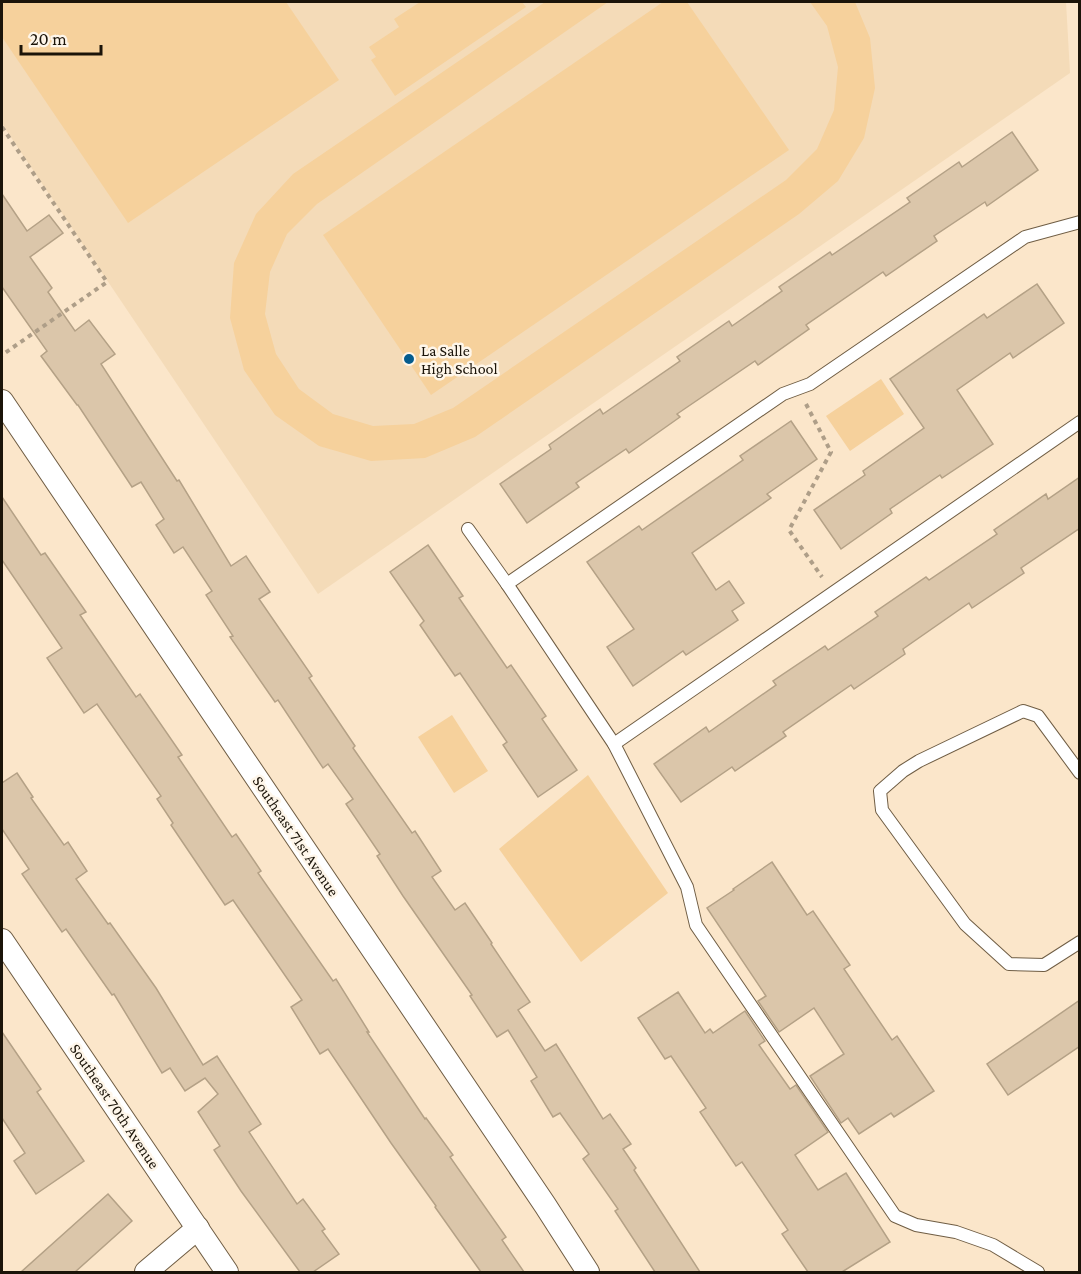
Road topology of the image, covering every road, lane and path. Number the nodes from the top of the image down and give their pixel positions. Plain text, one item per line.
1 (2, 127) edge
2 (1080, 222) edge
3 (2, 355) edge
4 (798, 389) junction
5 (2, 401) edge
6 (1080, 422) edge
7 (468, 529) dead end
8 (507, 584) junction
9 (833, 593) junction
10 (614, 744) junction
11 (1080, 773) edge
12 (2, 940) edge
13 (1080, 942) edge
14 (198, 1228) junction
15 (146, 1272) edge
16 (227, 1272) edge
17 (588, 1272) edge
18 (1038, 1272) edge

1 - 3 path
2 - 4 lane
4 - 8 lane
4 - 9 path
5 - 17 street, Southeast 71st Avenue
6 - 9 lane
7 - 8 lane
8 - 10 lane
9 - 10 lane
10 - 18 lane
11 - 13 lane
12 - 14 street, Southeast 70th Avenue
14 - 15 street
14 - 16 street, Southeast 70th Avenue

